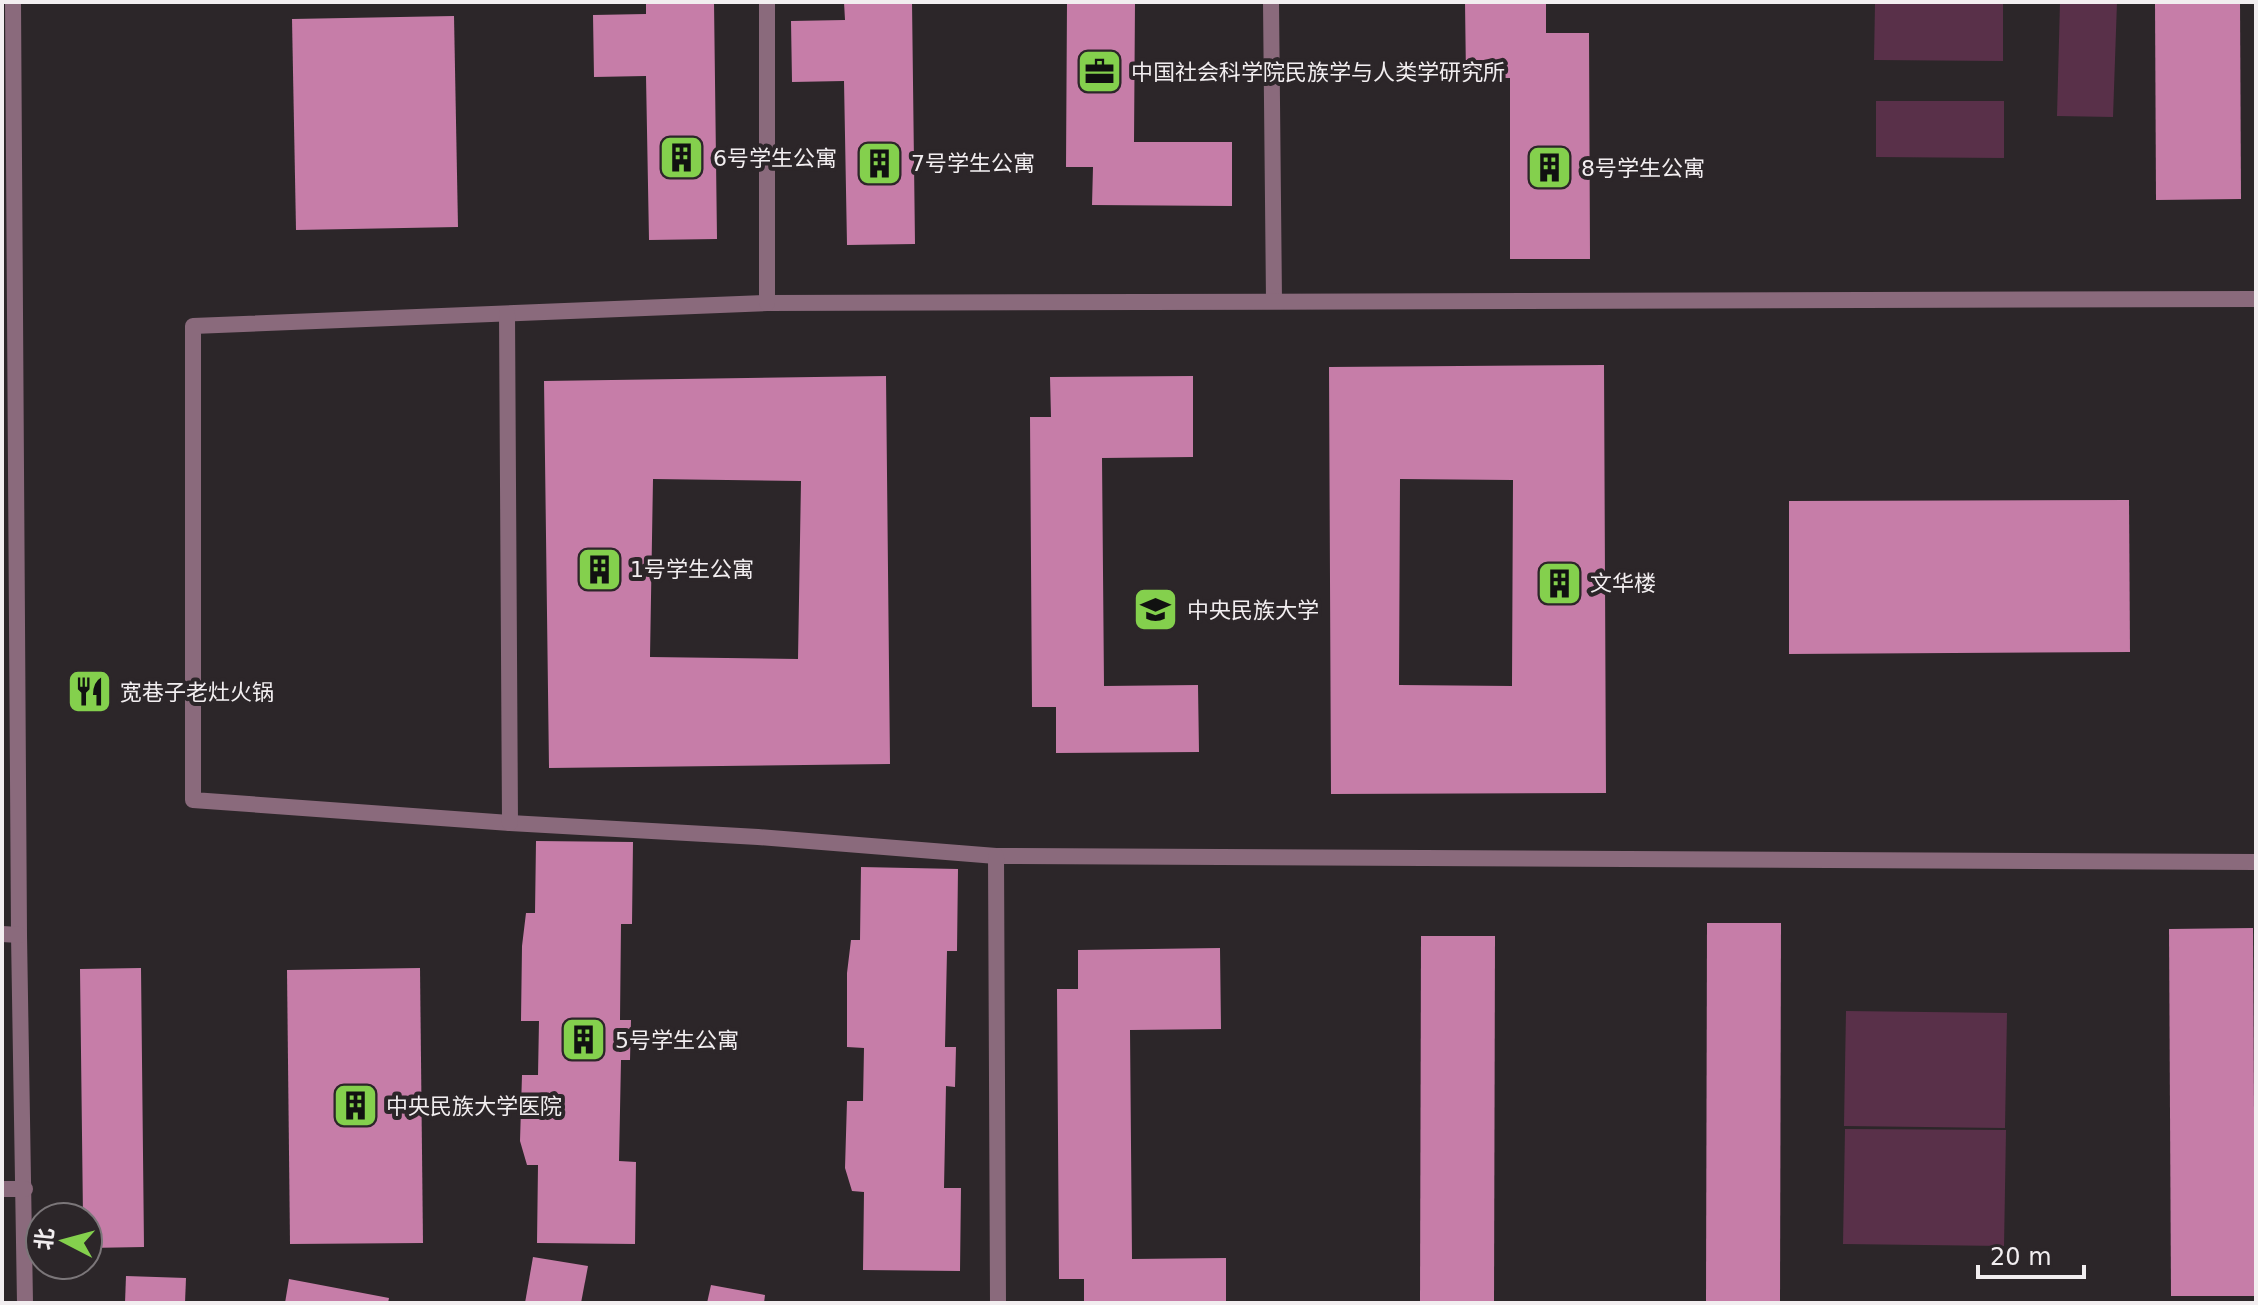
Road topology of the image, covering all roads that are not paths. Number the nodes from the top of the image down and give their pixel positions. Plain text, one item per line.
1 (13, 2) edge
2 (767, 2) edge
3 (1271, 2) edge
4 (2256, 299) edge
5 (1274, 301) junction
6 (767, 303) junction
7 (507, 314) junction
8 (510, 823) junction
9 (996, 856) junction
10 (2256, 862) edge
11 (2, 934) edge
12 (19, 935) junction
13 (2, 1189) edge
14 (25, 1189) junction
15 (25, 1303) edge
16 (998, 1303) edge

1 - 12 street
2 - 6 street
3 - 5 street
4 - 5 street
5 - 6 street
6 - 7 street
7 - 8 street
7 - 8 street
8 - 9 street
9 - 10 street
9 - 16 street
11 - 12 street
12 - 14 street
13 - 14 street
14 - 15 street

